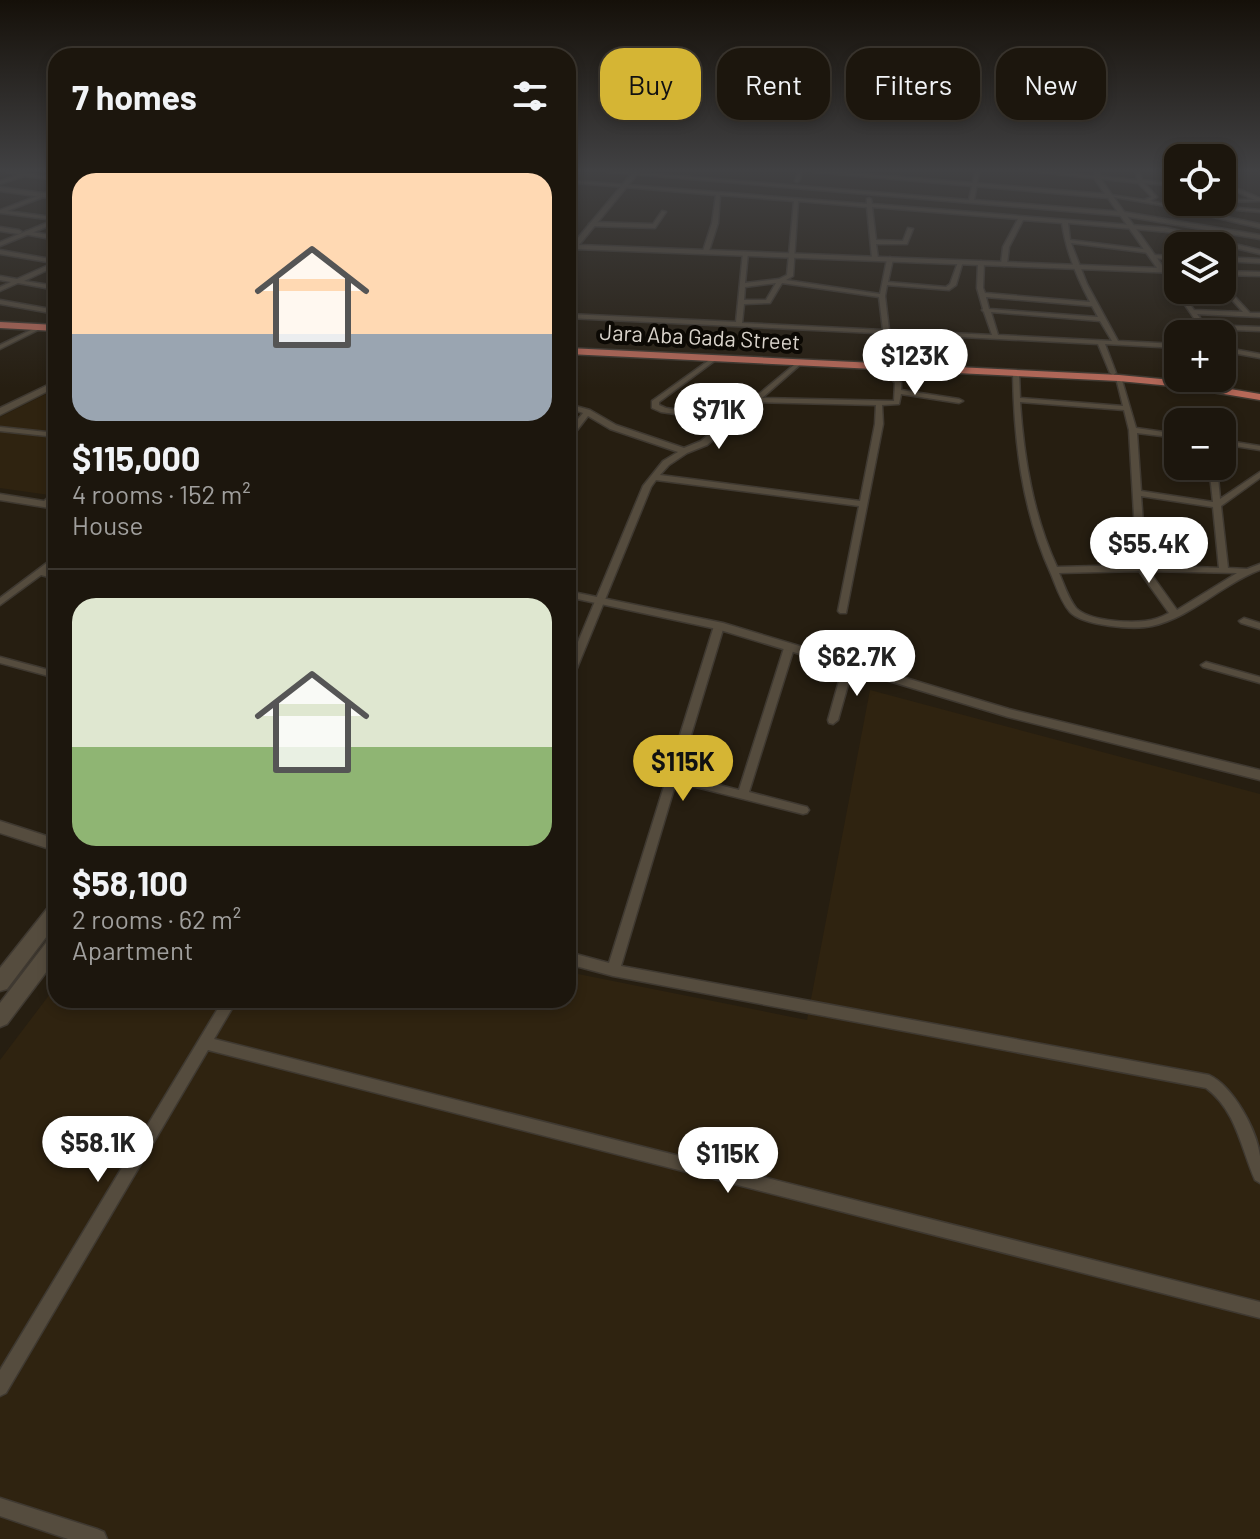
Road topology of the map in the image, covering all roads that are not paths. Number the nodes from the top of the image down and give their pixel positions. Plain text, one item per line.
1 (708, 244) edge
2 (793, 244) edge
3 (873, 244) edge
4 (1008, 244) edge
5 (1068, 244) edge
6 (1085, 244) edge
7 (1144, 244) edge
8 (1229, 244) edge
9 (576, 247) edge
10 (706, 251) junction
11 (0, 252) edge
12 (1260, 252) edge
13 (745, 253) junction
14 (1151, 254) junction
15 (792, 255) junction
16 (1164, 256) edge
17 (875, 258) junction
18 (890, 259) junction
19 (1236, 260) edge
20 (48, 261) edge
21 (1260, 261) edge
22 (961, 262) junction
23 (981, 263) junction
24 (1004, 264) junction
25 (48, 267) edge
26 (1074, 267) junction
27 (1162, 270) junction
28 (1236, 273) edge
29 (1260, 274) edge
30 (0, 278) edge
31 (18, 281) junction
32 (780, 281) junction
33 (885, 283) junction
34 (743, 285) junction
35 (48, 287) edge
36 (0, 289) edge
37 (982, 295) junction
38 (882, 296) junction
39 (1236, 301) edge
40 (0, 302) edge
41 (741, 302) junction
42 (1095, 304) junction
43 (985, 310) junction
44 (48, 311) edge
45 (1193, 312) junction
46 (1248, 314) junction
47 (1260, 315) edge
48 (576, 316) edge
49 (1103, 319) junction
50 (1198, 320) edge
51 (0, 323) edge
52 (739, 325) junction
53 (48, 326) edge
54 (41, 327) junction
55 (48, 327) edge
56 (1260, 329) edge
57 (886, 330) junction
58 (1236, 330) edge
59 (959, 334) junction
60 (995, 336) junction
61 (1100, 341) junction
62 (1115, 341) junction
63 (1164, 345) edge
64 (0, 347) edge
65 (576, 350) edge
66 (576, 350) edge
67 (1236, 352) edge
68 (1260, 356) edge
69 (715, 358) junction
70 (800, 362) junction
71 (884, 366) junction
72 (962, 367) junction
73 (1016, 373) junction
74 (1116, 376) junction
75 (48, 388) edge
76 (899, 392) junction
77 (1260, 395) edge
78 (756, 400) junction
79 (1016, 400) junction
80 (959, 401) dead end
81 (879, 405) junction
82 (1128, 408) junction
83 (576, 409) edge
84 (0, 412) edge
85 (587, 412) junction
86 (732, 420) junction
87 (576, 426) edge
88 (0, 429) edge
89 (1133, 430) junction
90 (48, 434) edge
91 (1164, 434) edge
92 (1236, 444) edge
93 (1260, 448) edge
94 (684, 451) junction
95 (654, 477) junction
96 (1257, 479) edge
97 (1214, 480) edge
98 (1137, 493) junction
99 (0, 497) edge
100 (863, 504) junction
101 (48, 505) edge
102 (1217, 505) junction
103 (48, 565) edge
104 (1260, 567) edge
105 (1142, 568) junction
106 (1053, 570) junction
107 (1224, 571) junction
108 (1245, 571) junction
109 (39, 572) junction
110 (48, 574) edge
111 (576, 595) edge
112 (601, 599) junction
113 (0, 602) edge
114 (843, 611) dead end
115 (1175, 614) junction
116 (1244, 621) dead end
117 (719, 626) junction
118 (1260, 626) edge
119 (789, 648) junction
120 (576, 659) edge
121 (0, 660) edge
122 (1206, 665) dead end
123 (848, 667) junction
124 (48, 673) edge
125 (1260, 680) edge
126 (833, 720) dead end
127 (1260, 775) edge
128 (672, 777) junction
129 (743, 795) junction
130 (803, 810) dead end
131 (0, 827) edge
132 (48, 842) edge
133 (48, 920) edge
134 (48, 955) edge
135 (576, 960) edge
136 (613, 970) junction
137 (0, 983) edge
138 (225, 1008) edge
139 (0, 1018) edge
140 (205, 1043) junction
141 (1260, 1175) edge
142 (1260, 1310) edge
143 (0, 1387) edge
144 (0, 1507) edge
145 (97, 1539) edge

1 - 10 street
2 - 15 street
3 - 17 street
4 - 24 street
5 - 26 street
6 - 14 street
7 - 14 street
8 - 12 street
9 - 10 street
10 - 13 street
11 - 20 street
13 - 15 street
13 - 34 street
14 - 16 street
14 - 27 street
15 - 17 street
15 - 32 street
17 - 18 street
18 - 22 street
18 - 33 street
19 - 21 street
22 - 23 street
22 - 33 street
23 - 24 street
23 - 37 street
24 - 26 street
25 - 31 street
26 - 27 street
26 - 42 street
27 - 45 street
28 - 29 street
30 - 31 street
31 - 35 street
31 - 36 street
32 - 34 street
32 - 38 street
32 - 41 street
33 - 38 street
34 - 41 street
37 - 42 street
37 - 43 street
38 - 57 street
39 - 46 street
40 - 44 street
41 - 52 street
42 - 49 street
43 - 49 street
43 - 60 street
45 - 46 street
45 - 50 street
46 - 47 street
48 - 52 street
49 - 62 street
51 - 53 main road
51 - 54 main road
52 - 57 street
54 - 55 main road
54 - 64 street
56 - 58 street
57 - 59 street
59 - 60 street
59 - 72 street
60 - 61 street
61 - 62 street
61 - 74 street
62 - 63 street
65 - 72 main road, Jara Aba Gada Street
66 - 69 main road, Jara Aba Gada Street
67 - 68 street
69 - 70 main road, Jara Aba Gada Street
69 - 86 street
70 - 71 main road, Jara Aba Gada Street
70 - 78 street
71 - 73 main road, Jara Aba Gada Street
71 - 76 street
72 - 74 main road, Jara Aba Gada Street
73 - 74 main road, Jara Aba Gada Street
73 - 79 street
74 - 77 main road, Jara Aba Gada Street
74 - 82 street
75 - 84 street
76 - 80 street
76 - 81 street
78 - 81 street
78 - 86 street
79 - 82 street
79 - 106 street
81 - 100 street
82 - 89 street
83 - 85 street
85 - 87 street
85 - 94 street
86 - 94 street
88 - 90 street
89 - 91 street
89 - 98 street
92 - 93 street
94 - 95 street
95 - 100 street
95 - 112 street
96 - 102 street
97 - 102 street
98 - 102 street
98 - 105 street
99 - 101 street
100 - 114 street
102 - 107 street
103 - 109 street
104 - 108 street
105 - 106 street
105 - 107 street
105 - 115 street
106 - 115 street
107 - 108 street
108 - 115 street
109 - 110 street
109 - 113 street
111 - 112 street
112 - 117 street
112 - 120 street
116 - 118 street
117 - 119 street
117 - 128 street
119 - 123 street
119 - 129 street
121 - 124 street
122 - 125 street
123 - 126 street
123 - 127 street
128 - 129 street
128 - 136 street
129 - 130 street
131 - 132 street
133 - 137 main road
134 - 139 main road
135 - 136 street
136 - 141 street
138 - 140 street
140 - 142 street
140 - 143 street
144 - 145 street

